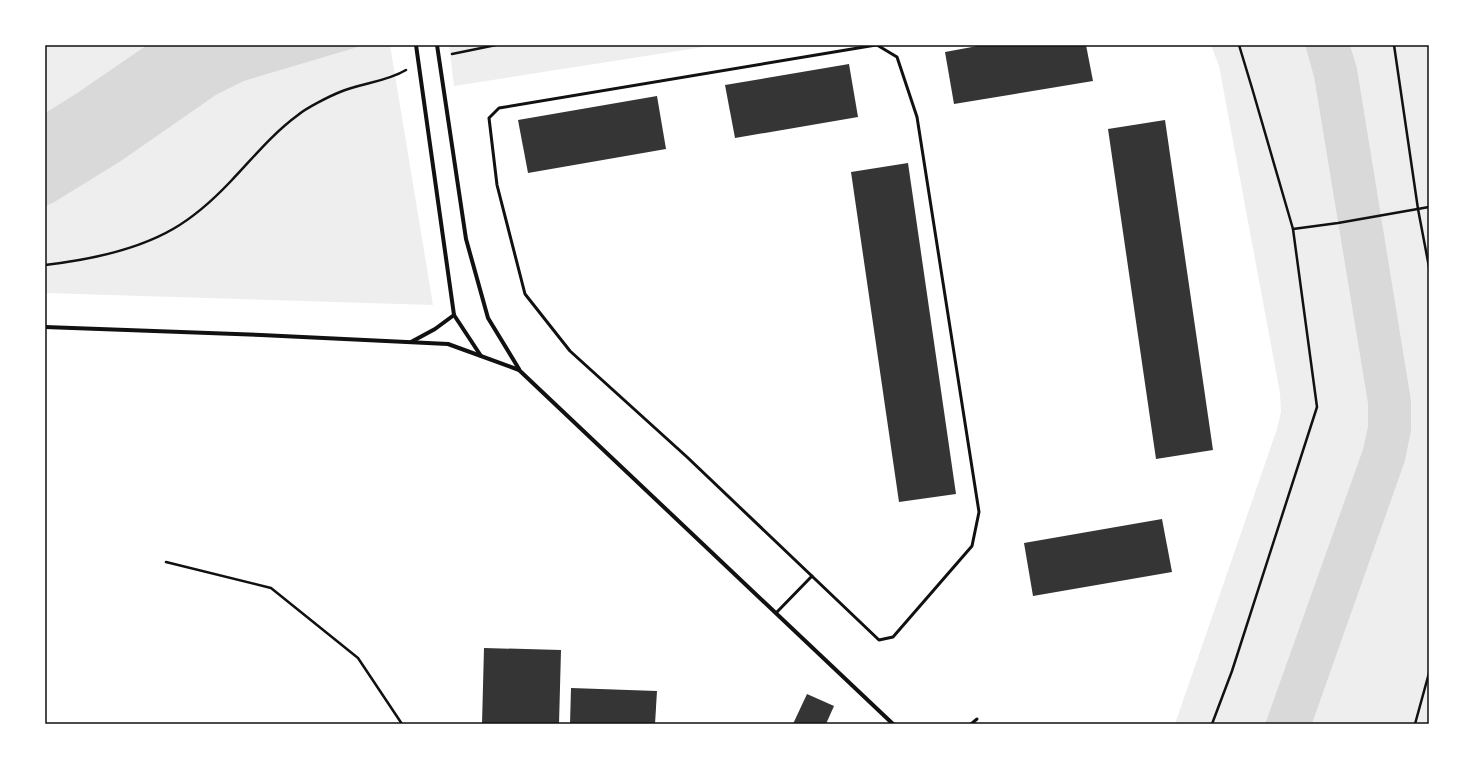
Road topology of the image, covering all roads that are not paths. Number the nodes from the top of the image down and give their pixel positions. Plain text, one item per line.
1 (416, 45) edge
2 (876, 45) edge
3 (437, 46) edge
4 (454, 315) junction
5 (45, 327) edge
6 (410, 342) junction
7 (481, 356) junction
8 (519, 370) junction
9 (812, 576) junction
10 (776, 613) junction
11 (977, 719) dead end
12 (894, 724) edge
13 (971, 724) edge

1 - 4 street
2 - 9 lane
2 - 9 lane
3 - 8 street
4 - 6 street
4 - 7 street
5 - 6 street
6 - 7 street
7 - 8 street
8 - 10 street
9 - 10 lane
10 - 12 street
11 - 13 lane

